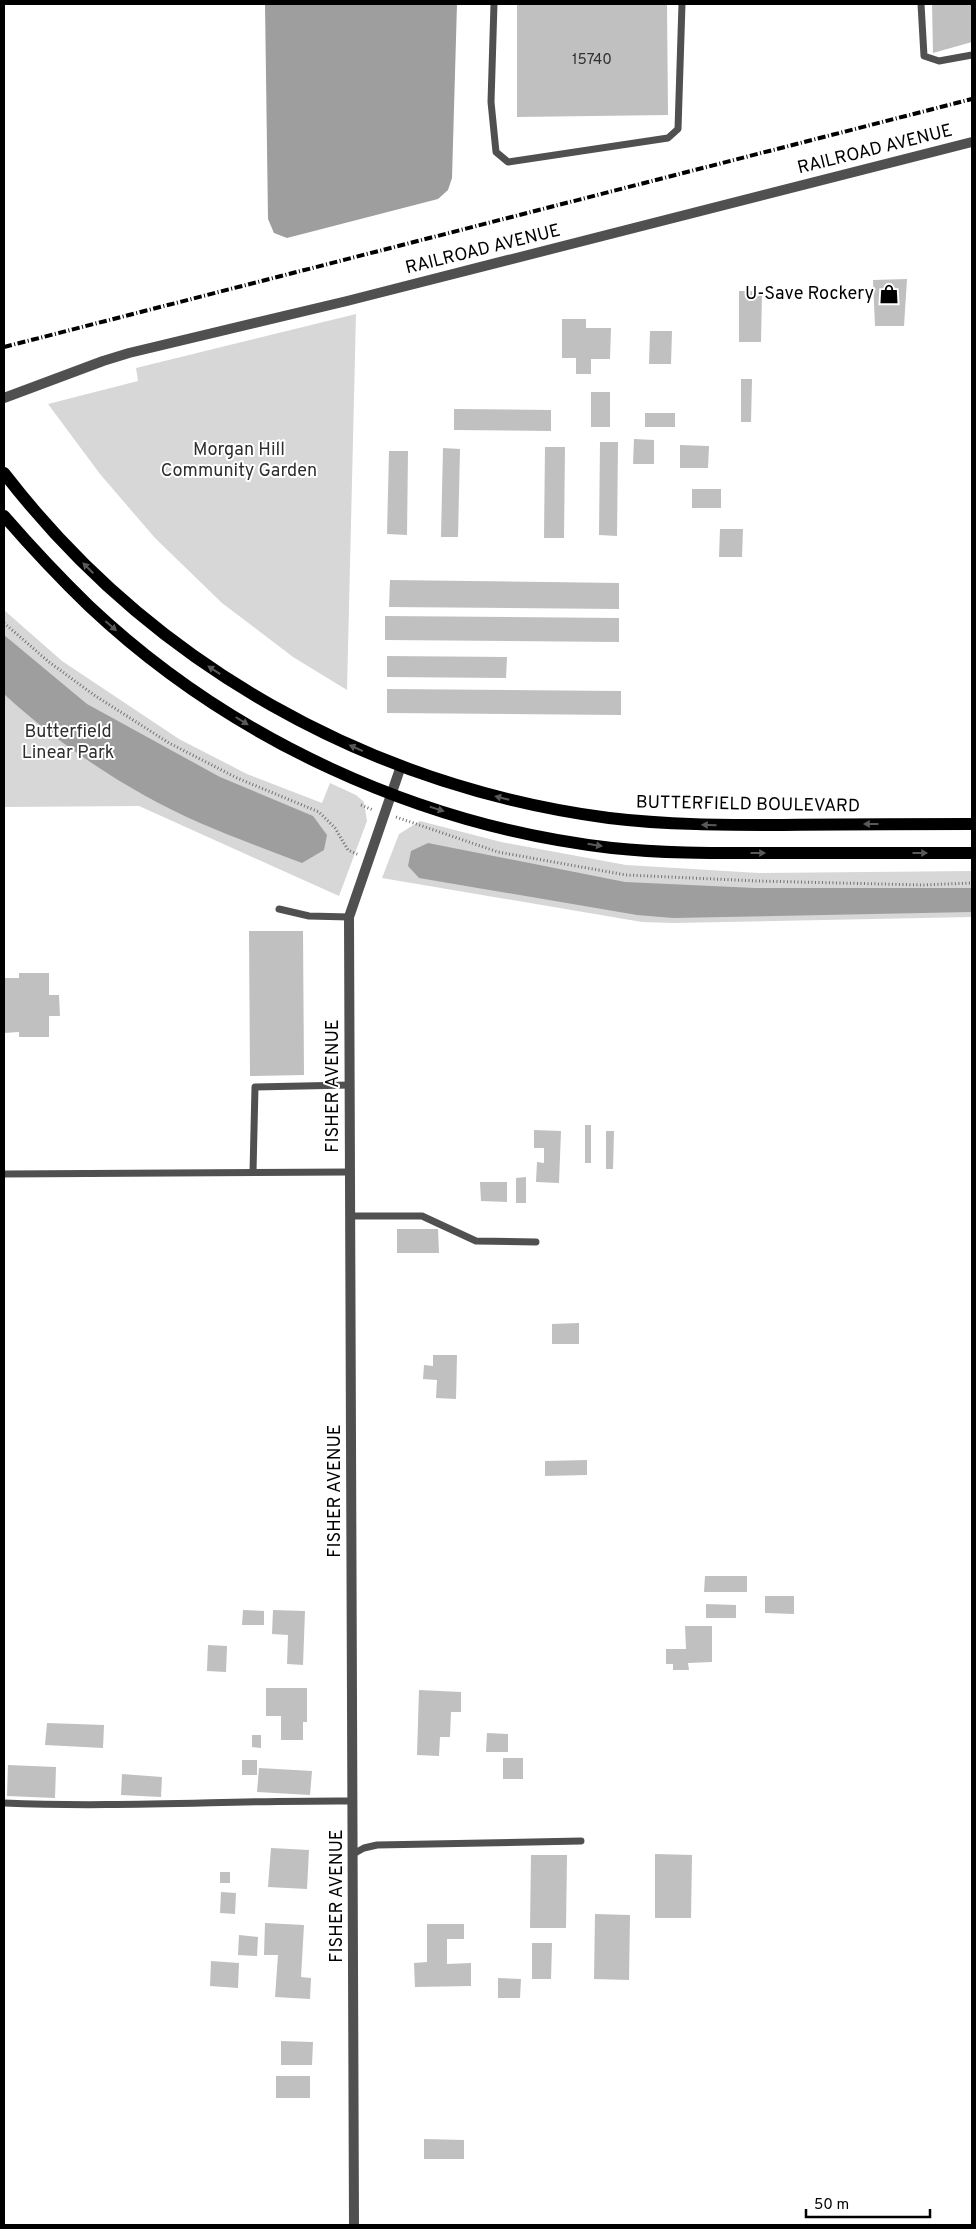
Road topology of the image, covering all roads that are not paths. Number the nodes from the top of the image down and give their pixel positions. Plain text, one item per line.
1 (494, 4) edge
2 (682, 4) edge
3 (921, 4) edge
4 (972, 54) edge
5 (972, 142) edge
6 (4, 398) edge
7 (4, 473) edge
8 (4, 516) edge
9 (401, 766) junction
10 (391, 794) junction
11 (972, 824) edge
12 (972, 853) edge
13 (279, 909) dead end
14 (349, 917) junction
15 (350, 1086) junction
16 (253, 1172) junction
17 (350, 1172) junction
18 (4, 1174) edge
19 (350, 1216) junction
20 (536, 1242) dead end
21 (353, 1801) junction
22 (4, 1803) edge
23 (581, 1841) dead end
24 (353, 1854) junction
25 (354, 2225) edge

1 - 2 lane
3 - 4 lane
5 - 6 street, RAILROAD AVENUE
9 -> 7 main road, BUTTERFIELD BOULEVARD
8 -> 10 main road
9 - 10 street, FISHER AVENUE
11 -> 9 main road, BUTTERFIELD BOULEVARD
10 -> 12 main road
10 - 14 street, FISHER AVENUE
13 - 14 lane
14 - 15 street, FISHER AVENUE
15 - 16 lane
15 - 17 street, FISHER AVENUE
16 - 17 lane
16 - 18 lane
17 - 19 street, FISHER AVENUE
19 - 20 lane
19 - 21 street, FISHER AVENUE
21 - 22 lane
21 - 24 street, FISHER AVENUE
23 - 24 lane
24 - 25 street, FISHER AVENUE

